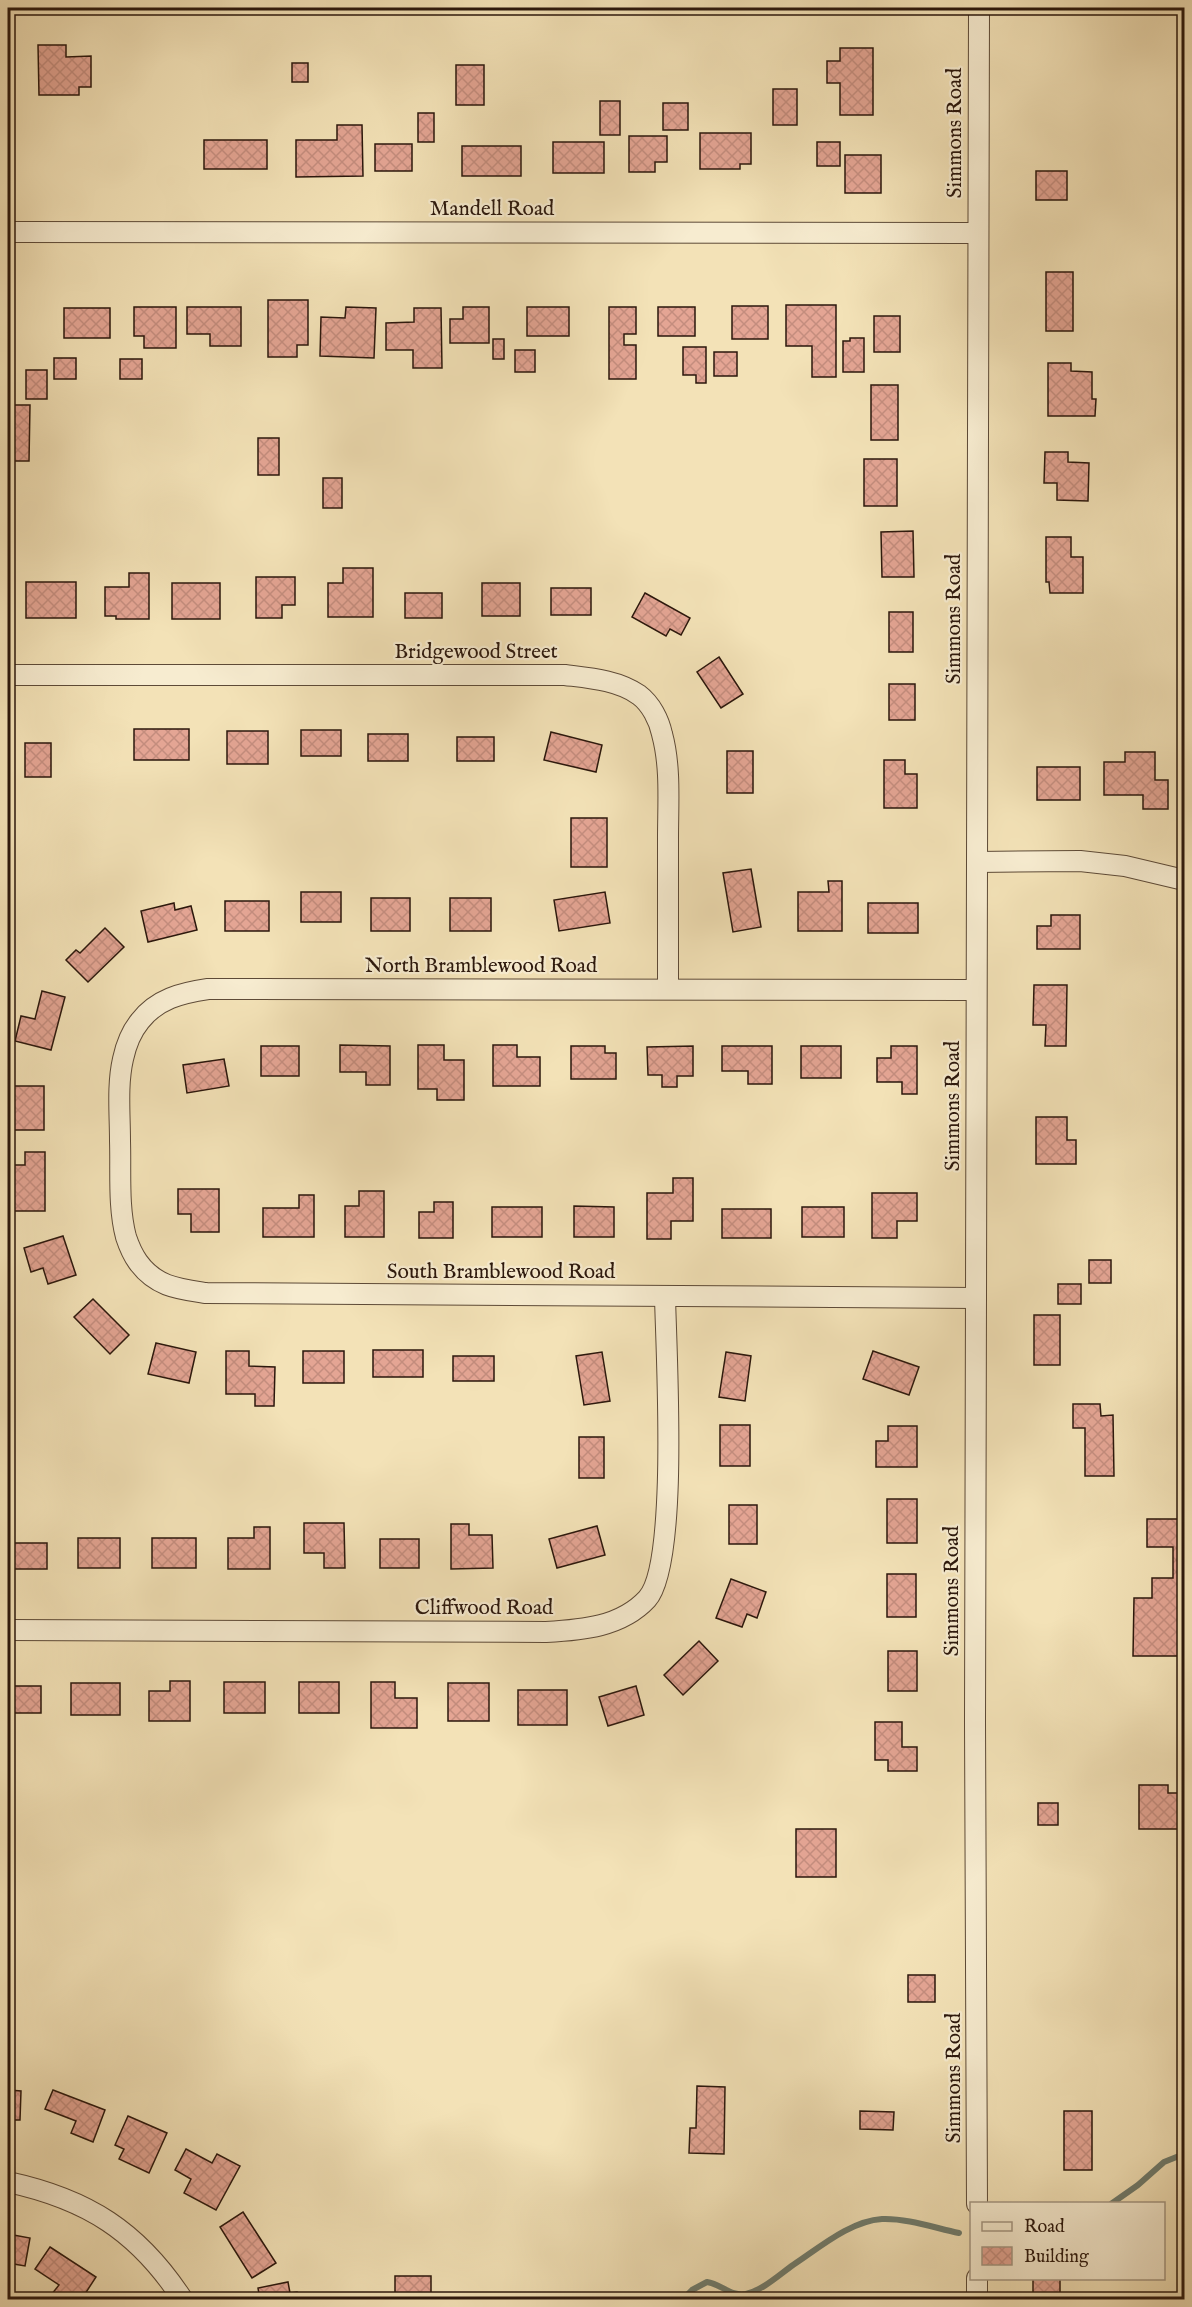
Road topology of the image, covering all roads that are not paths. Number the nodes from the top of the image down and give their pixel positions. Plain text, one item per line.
1 (979, 8) edge
2 (8, 232) edge
3 (977, 233) junction
4 (8, 675) edge
5 (977, 862) junction
6 (1185, 880) edge
7 (668, 989) junction
8 (976, 990) junction
9 (120, 1162) joint
10 (665, 1296) junction
11 (976, 1298) junction
12 (8, 1630) edge
13 (8, 2182) edge
14 (977, 2202) edge
15 (977, 2280) edge
16 (183, 2300) edge
17 (977, 2300) edge

1 - 3 street, Simmons Road
2 - 3 street, Mandell Road
3 - 5 street, Simmons Road
4 - 7 street, Bridgewood Street
5 - 6 street
5 - 8 street, Simmons Road
7 - 8 street, North Bramblewood Road
7 - 9 street, North Bramblewood Road
8 - 11 street, Simmons Road
9 - 10 street, South Bramblewood Road
10 - 11 street, South Bramblewood Road
10 - 12 street, Cliffwood Road
11 - 14 street, Simmons Road
13 - 16 street
15 - 17 street

